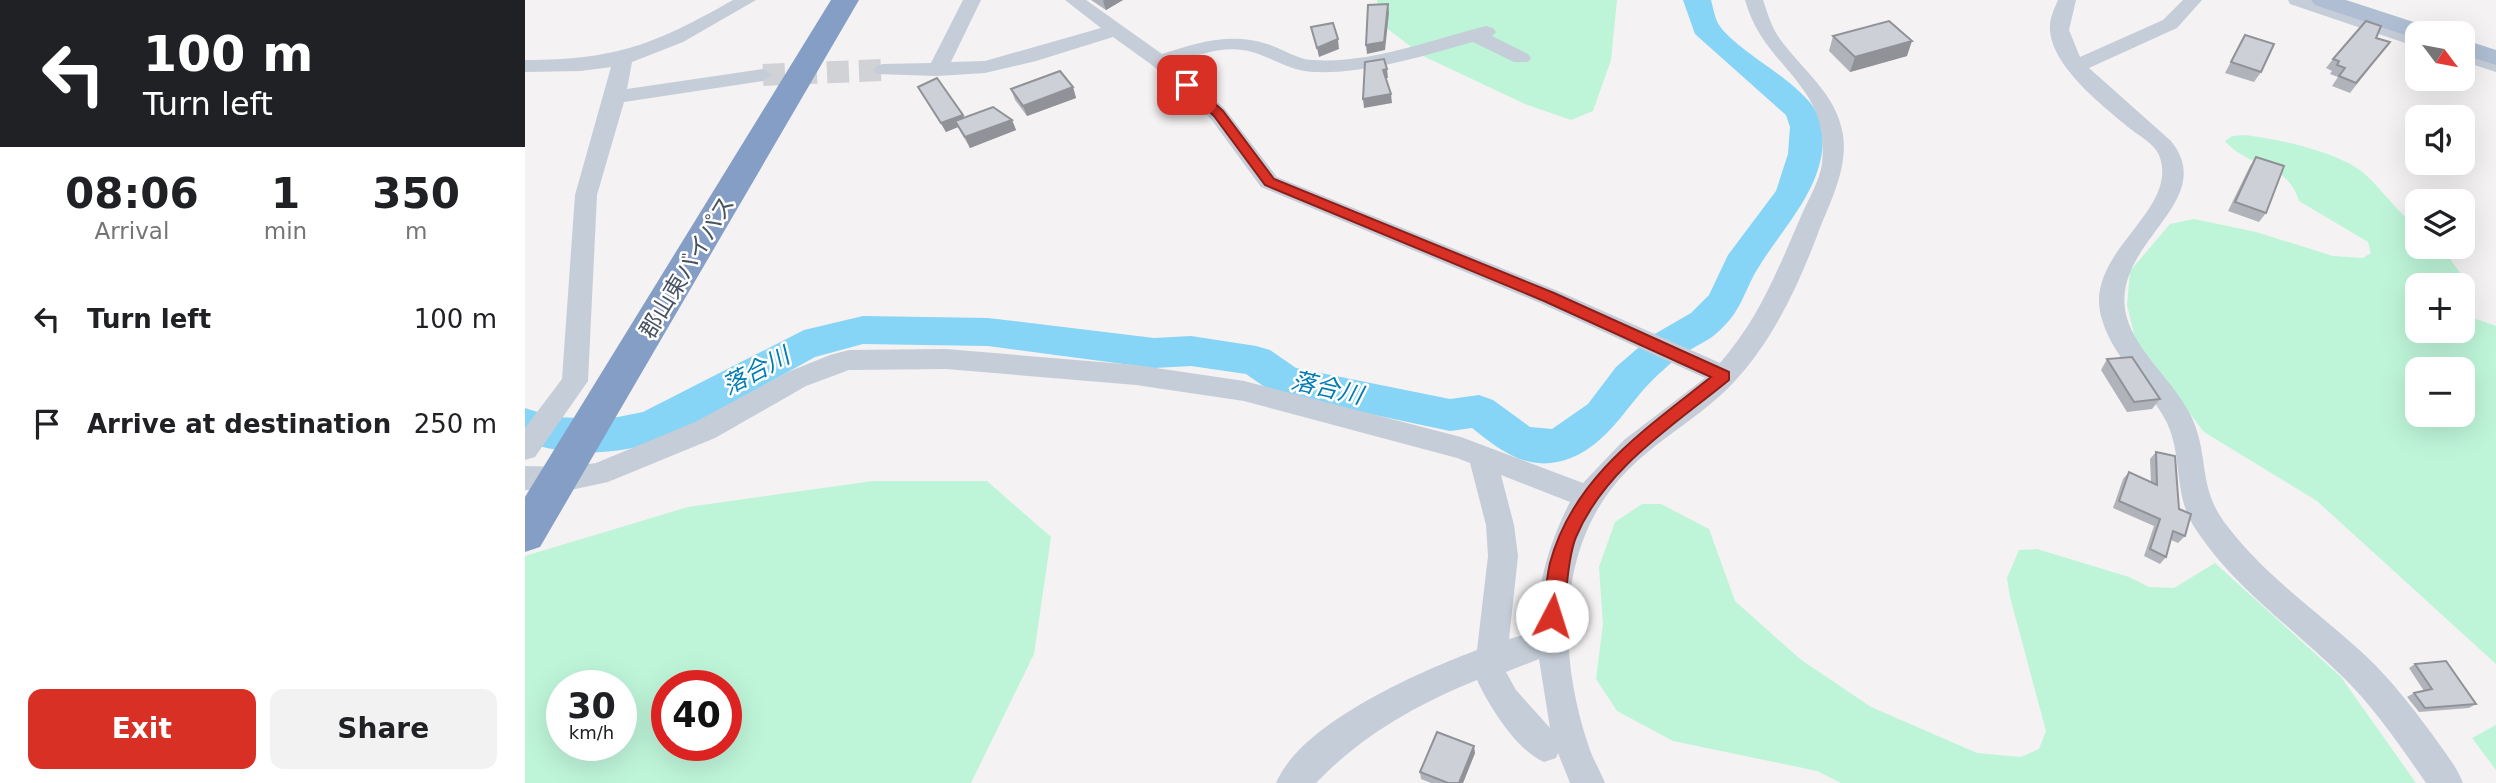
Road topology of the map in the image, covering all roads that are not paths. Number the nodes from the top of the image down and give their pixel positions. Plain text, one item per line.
1 (747, 0) edge
2 (825, 0) edge
3 (845, 0) edge
4 (972, 0) edge
5 (1074, 0) edge
6 (1754, 0) edge
7 (2067, 0) edge
8 (2193, 0) edge
9 (2298, 0) edge
10 (2323, 0) edge
11 (2405, 27) edge
12 (1115, 30) junction
13 (1481, 34) joint
14 (2405, 37) edge
15 (2475, 51) edge
16 (1521, 58) dead end
17 (2496, 58) edge
18 (623, 59) junction
19 (2475, 59) edge
20 (1159, 61) junction
21 (525, 66) edge
22 (2077, 66) junction
23 (2496, 66) edge
24 (883, 70) tunnel mouth
25 (937, 70) junction
26 (763, 75) tunnel mouth
27 (801, 75) junction
28 (615, 97) junction
29 (1724, 376) junction
30 (525, 448) edge
31 (1482, 456) junction
32 (525, 478) edge
33 (1589, 497) junction
34 (525, 534) edge
35 (1551, 641) junction
36 (1492, 657) junction
37 (1544, 746) dead end
38 (1293, 783) edge
39 (1588, 783) edge
40 (2447, 783) edge

1 - 18 street
2 - 27 highway
3 - 27 highway, 郡山東バイパス
4 - 25 street
5 - 12 street
6 - 29 street
7 - 22 street
8 - 22 street
9 - 14 street
10 - 11 main road
12 - 20 street
12 - 25 street
13 - 16 street
13 - 20 street
15 - 17 main road
18 - 21 street
18 - 28 street
19 - 23 street
20 - 29 street
22 - 40 street
24 - 25 street
26 - 28 street
27 - 34 highway, 郡山東バイパス
28 - 30 street
29 - 33 street
31 - 32 street
31 - 33 street
31 - 36 street
33 - 35 street
35 - 36 street
35 - 39 street
36 - 37 street
36 - 38 street

